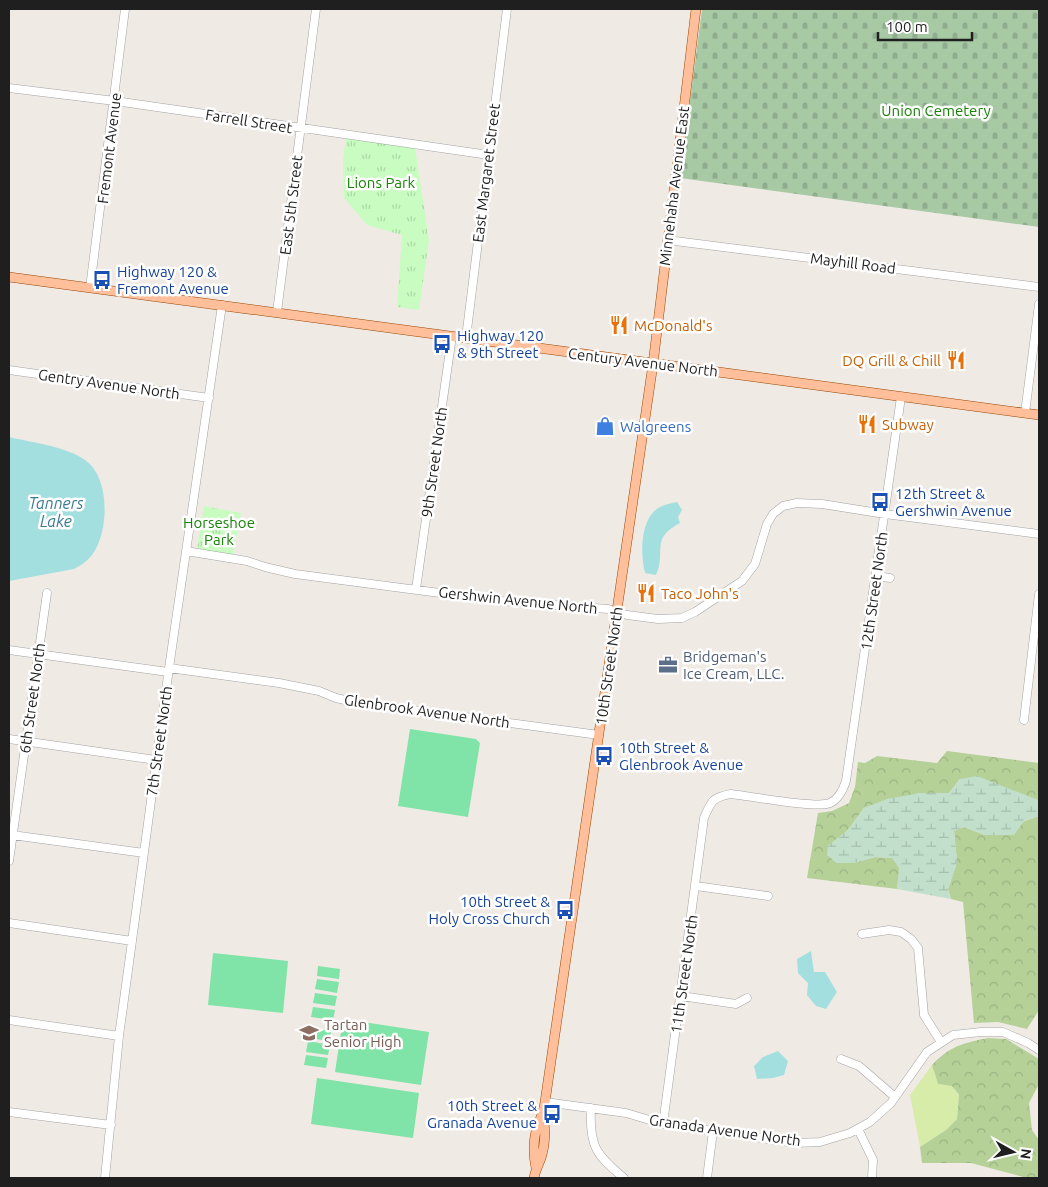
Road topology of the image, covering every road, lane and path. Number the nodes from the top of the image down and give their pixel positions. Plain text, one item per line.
1 (125, 9) edge
2 (316, 9) edge
3 (507, 9) edge
4 (696, 9) edge
5 (9, 88) edge
6 (115, 101) junction
7 (301, 129) junction
8 (488, 155) junction
9 (667, 240) junction
10 (9, 277) edge
11 (1039, 287) edge
12 (90, 288) junction
13 (1039, 304) edge
14 (222, 305) junction
15 (277, 312) junction
16 (452, 336) junction
17 (466, 338) junction
18 (653, 364) junction
19 (9, 370) edge
20 (901, 397) junction
21 (209, 398) junction
22 (1026, 413) junction
23 (1039, 415) edge
24 (885, 514) junction
25 (1039, 534) edge
26 (186, 551) junction
27 (876, 576) junction
28 (890, 578) dead end
29 (416, 589) junction
30 (47, 593) dead end
31 (1039, 594) edge
32 (616, 612) junction
33 (9, 650) edge
34 (38, 653) junction
35 (168, 670) junction
36 (1024, 720) dead end
37 (599, 735) junction
38 (9, 739) edge
39 (26, 742) junction
40 (156, 760) junction
41 (844, 785) joint
42 (12, 835) junction
43 (144, 853) junction
44 (9, 861) edge
45 (696, 886) junction
46 (768, 896) dead end
47 (9, 923) edge
48 (862, 934) dead end
49 (132, 941) junction
50 (681, 996) junction
51 (747, 998) dead end
52 (9, 1020) edge
53 (119, 1036) junction
54 (941, 1042) junction
55 (1039, 1050) edge
56 (841, 1059) dead end
57 (895, 1098) junction
58 (545, 1102) junction
59 (591, 1108) junction
60 (9, 1112) edge
61 (663, 1124) junction
62 (111, 1126) junction
63 (858, 1129) junction
64 (713, 1131) junction
65 (105, 1178) edge
66 (534, 1178) edge
67 (624, 1178) edge
68 (707, 1178) edge
69 (872, 1178) edge

1 - 6 street, Fremont Avenue
2 - 7 street, East 5th Street
3 - 8 street, East Margaret Street
4 - 9 main road, Minnehaha Avenue East
5 - 6 street, Farrell Street
6 - 7 street, Farrell Street
6 - 12 street, Fremont Avenue
7 - 8 street, Farrell Street
7 - 15 street, East 5th Street
8 - 17 street, East Margaret Street
9 - 11 street, Mayhill Road
9 - 18 main road, Minnehaha Avenue East
10 - 12 main road, Century Avenue North
12 - 14 main road, Century Avenue North
13 - 22 street
14 - 15 main road, Century Avenue North
14 - 21 street, 7th Street North
15 - 16 main road, Century Avenue North
16 - 17 main road, Century Avenue North
16 - 29 street, 9th Street North
17 - 18 main road, Century Avenue North
18 - 20 main road, Century Avenue North
18 - 32 main road, 10th Street North
19 - 21 street, Gentry Avenue North
20 - 22 main road, Century Avenue North
20 - 24 street, 12th Street North
21 - 26 street, 7th Street North
22 - 23 main road, Century Avenue North
24 - 25 street
24 - 27 street, 12th Street North
24 - 32 street, Gershwin Avenue North
26 - 29 street, Gershwin Avenue North
26 - 35 street, 7th Street North
27 - 28 street
27 - 41 street, 12th Street North
29 - 32 street, Gershwin Avenue North
30 - 34 street, 6th Street North
31 - 36 street
32 - 37 main road, 10th Street North
33 - 34 street, Glenbrook Avenue North
34 - 35 street, Glenbrook Avenue North
34 - 39 street, 6th Street North
35 - 37 street, Glenbrook Avenue North
35 - 40 street, 7th Street North
37 - 58 main road, 10th Street North
38 - 39 street
39 - 40 street
39 - 42 street, 6th Street North
40 - 43 street, 7th Street North
41 - 45 street, 11th Street North
42 - 43 street
42 - 44 street, 6th Street North
43 - 49 street, 7th Street North
45 - 46 street
45 - 50 street, 11th Street North
47 - 49 street
48 - 54 street
49 - 53 street, 7th Street North
50 - 51 street
50 - 61 street, 11th Street North
52 - 53 street
53 - 62 street, 7th Street North
54 - 55 street, Granada Avenue North
54 - 57 street, Granada Avenue North
56 - 57 street
57 - 63 street, Granada Avenue North
58 - 59 street, Granada Avenue North
58 - 66 main road, 10th Street North
59 - 61 street, Granada Avenue North
59 - 67 street
60 - 62 street
61 - 64 street, Granada Avenue North
62 - 65 street, 7th Street North
63 - 64 street, Granada Avenue North
63 - 69 street
64 - 68 street

